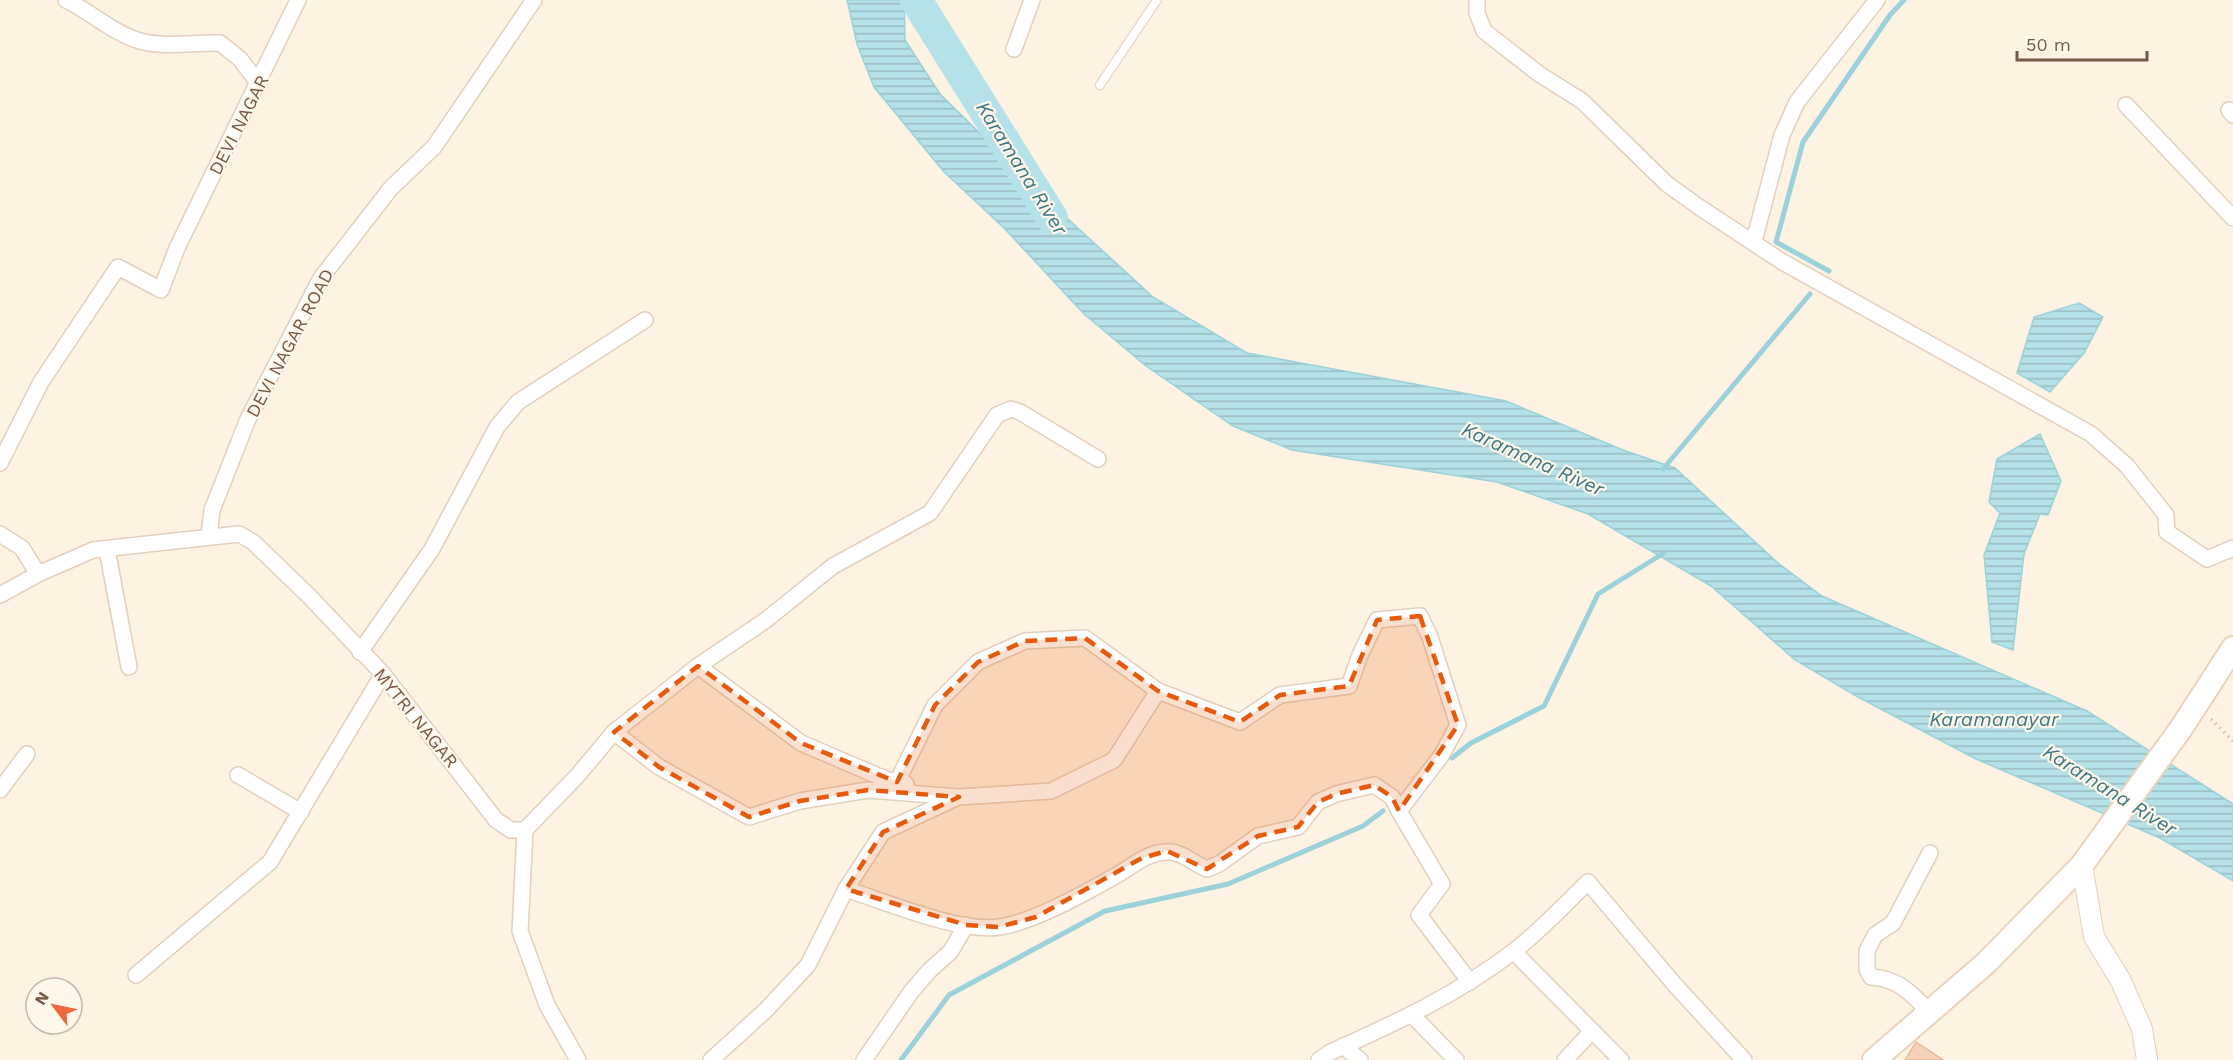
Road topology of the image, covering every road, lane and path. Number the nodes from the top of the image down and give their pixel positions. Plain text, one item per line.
1 (66, 0) edge
2 (298, 0) edge
3 (534, 0) edge
4 (1032, 0) edge
5 (1157, 0) edge
6 (1477, 0) edge
7 (1877, 0) edge
8 (1014, 48) dead end
9 (259, 84) junction
10 (1100, 85) dead end
11 (2126, 105) dead end
12 (2233, 218) edge
13 (1754, 241) junction
14 (645, 320) dead end
15 (1098, 459) dead end
16 (0, 463) edge
17 (0, 534) edge
18 (209, 536) junction
19 (2233, 548) edge
20 (107, 549) junction
21 (38, 574) junction
22 (0, 596) edge
23 (2233, 648) edge
24 (360, 652) junction
25 (698, 666) junction
26 (129, 667) dead end
27 (382, 674) junction
28 (1158, 691) junction
29 (2195, 704) junction
30 (614, 732) junction
31 (2233, 741) edge
32 (27, 754) dead end
33 (238, 775) dead end
34 (897, 782) junction
35 (0, 790) edge
36 (959, 797) junction
37 (301, 812) junction
38 (1399, 812) junction
39 (525, 830) junction
40 (1930, 853) dead end
41 (2082, 865) junction
42 (846, 889) junction
43 (966, 925) junction
44 (1514, 952) junction
45 (136, 975) dead end
46 (1470, 982) junction
47 (1930, 1012) junction
48 (1412, 1015) junction
49 (1591, 1032) junction
50 (1343, 1046) junction
51 (578, 1060) edge
52 (711, 1060) edge
53 (864, 1060) edge
54 (1319, 1060) edge
55 (1360, 1060) edge
56 (1456, 1060) edge
57 (1565, 1060) edge
58 (1620, 1060) edge
59 (1744, 1060) edge
60 (1874, 1060) edge
61 (2147, 1060) edge

1 - 9 street
2 - 9 street, DEVI NAGAR
3 - 18 street, DEVI NAGAR ROAD
4 - 8 street
5 - 10 lane
6 - 13 street
7 - 13 street
9 - 16 street, DEVI NAGAR
11 - 12 street
13 - 19 street
14 - 24 street
15 - 25 street
17 - 21 street
18 - 20 street, MYTRI NAGAR
18 - 24 street, MYTRI NAGAR
20 - 21 street, MYTRI NAGAR
20 - 26 street
21 - 22 street, MYTRI NAGAR
23 - 29 main road
24 - 27 street, MYTRI NAGAR
25 - 30 street
25 - 34 street
27 - 37 street
27 - 39 street, MYTRI NAGAR
28 - 34 street
28 - 36 street
28 - 38 street
29 - 31 path
29 - 41 main road
30 - 36 street
30 - 39 street
32 - 35 street
33 - 37 street
34 - 36 street
36 - 42 street
37 - 45 street
38 - 43 street
38 - 46 street
39 - 51 street
40 - 47 street
41 - 47 main road
41 - 61 street
42 - 43 street
42 - 52 street
43 - 53 street
44 - 46 street
44 - 49 street
44 - 59 street
46 - 48 street
47 - 60 main road
48 - 50 street
48 - 56 street
49 - 57 street
49 - 58 street
50 - 54 street
50 - 55 street

